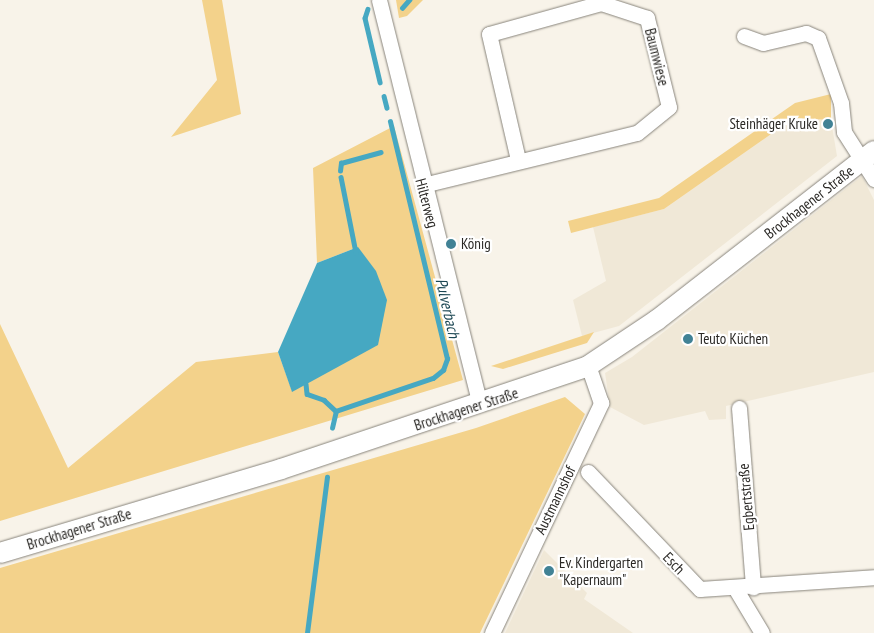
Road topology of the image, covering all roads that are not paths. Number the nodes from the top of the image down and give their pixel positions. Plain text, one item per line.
1 (379, 0) edge
2 (744, 36) dead end
3 (869, 155) edge
4 (518, 160) junction
5 (874, 179) edge
6 (423, 185) junction
7 (588, 366) junction
8 (480, 404) junction
9 (739, 408) dead end
10 (588, 472) dead end
11 (0, 553) edge
12 (874, 577) edge
13 (753, 587) junction
14 (735, 588) junction
15 (492, 633) edge
16 (762, 633) edge

1 - 6 street, Hilterweg
2 - 3 street
3 - 5 street
3 - 7 main road, Brockhagener Straße
4 - 4 street, Baumwiese
4 - 6 street, Baumwiese
6 - 8 street, Hilterweg
7 - 8 main road, Brockhagener Straße
7 - 15 street, Austmannshof
8 - 11 main road, Brockhagener Straße
9 - 13 street, Egbertstraße
10 - 14 street, Esch
12 - 13 street
13 - 14 street
14 - 16 street

